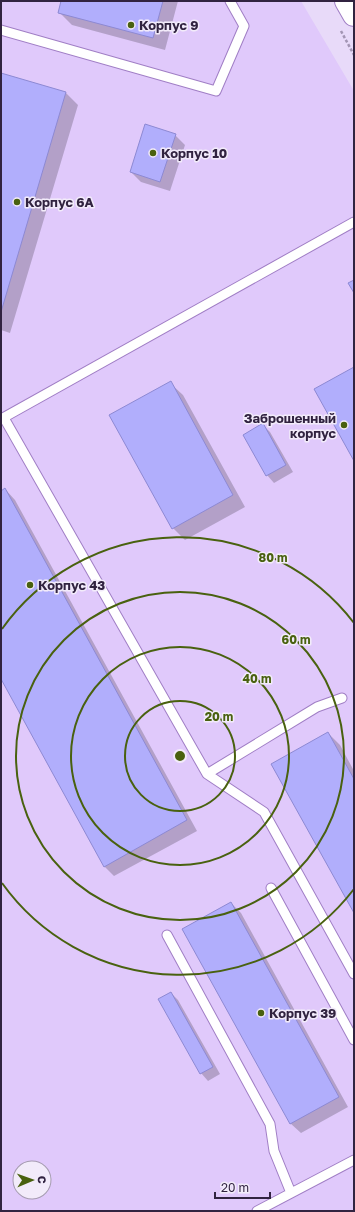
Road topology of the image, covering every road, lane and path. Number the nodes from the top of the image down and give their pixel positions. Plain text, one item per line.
1 (230, 1) edge
2 (346, 1) edge
3 (354, 15) edge
4 (1, 30) edge
5 (354, 222) edge
6 (3, 418) edge
7 (342, 698) dead end
8 (206, 774) junction
9 (271, 888) dead end
10 (166, 935) dead end
11 (354, 974) edge
12 (354, 1040) edge
13 (354, 1160) edge
14 (291, 1193) junction
15 (257, 1211) edge

1 - 4 lane
2 - 3 main road
5 - 6 lane
6 - 8 lane
7 - 8 lane
8 - 11 lane
9 - 12 lane
10 - 14 lane
13 - 14 lane
14 - 15 lane

